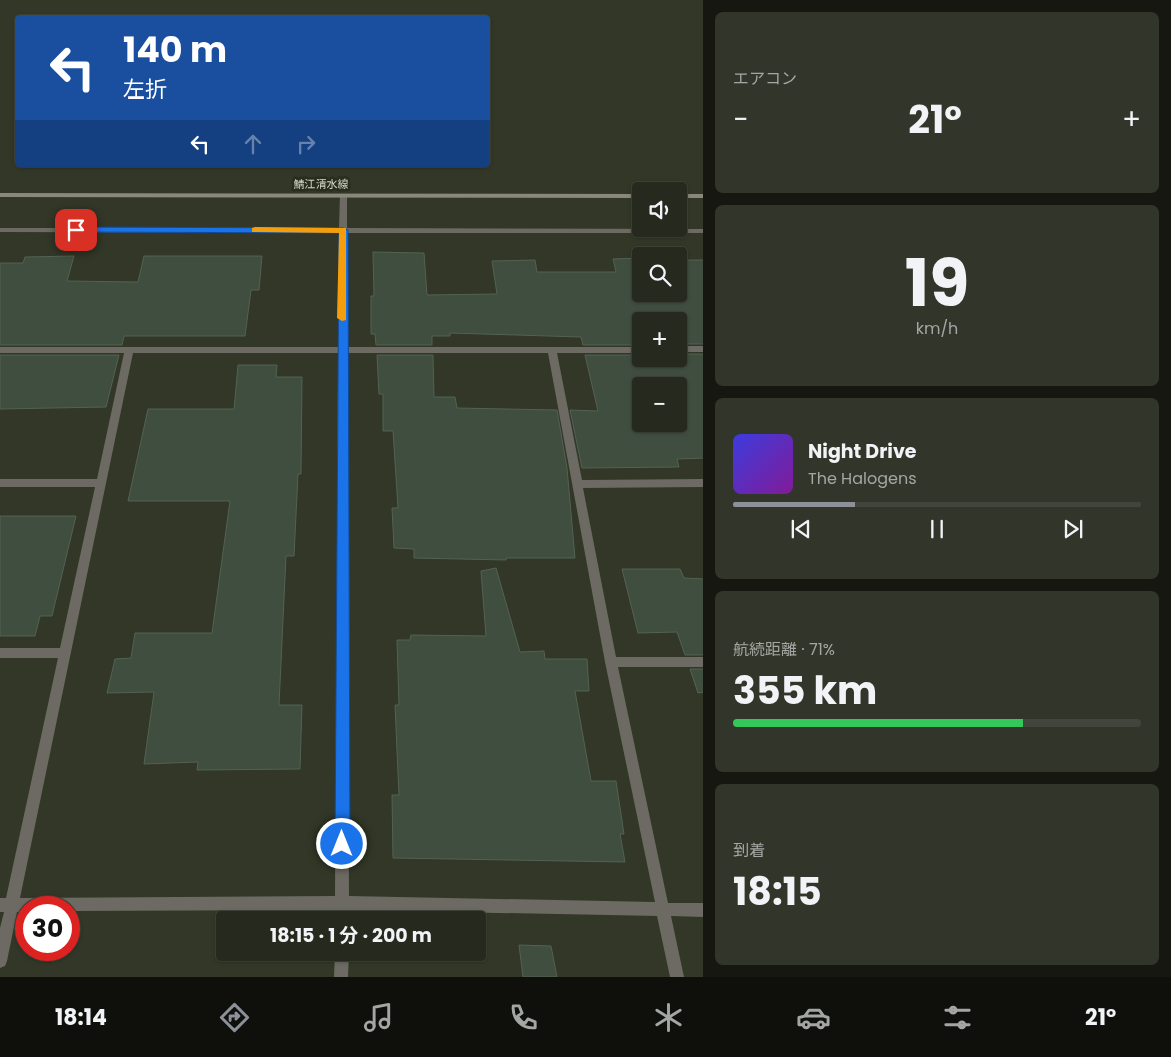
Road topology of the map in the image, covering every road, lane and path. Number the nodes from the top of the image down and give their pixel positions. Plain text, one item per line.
1 (0, 195) edge
2 (343, 196) junction
3 (632, 196) edge
4 (687, 196) edge
5 (703, 196) edge
6 (0, 230) edge
7 (343, 230) junction
8 (703, 231) edge
9 (687, 349) edge
10 (703, 349) edge
11 (0, 350) edge
12 (129, 350) junction
13 (632, 350) edge
14 (342, 351) junction
15 (552, 351) junction
16 (0, 483) edge
17 (100, 483) junction
18 (703, 483) edge
19 (578, 484) junction
20 (0, 653) edge
21 (65, 653) junction
22 (612, 662) junction
23 (703, 662) edge
24 (342, 903) junction
25 (6, 905) edge
26 (664, 910) junction
27 (703, 910) edge
28 (342, 911) edge
29 (0, 961) edge
30 (342, 961) edge
31 (341, 977) edge
32 (677, 977) edge

1 - 2 main road, 鯖江清水線
2 - 3 main road, 鯖江清水線
2 - 7 street
4 - 5 main road
6 - 7 street
7 - 8 street
7 - 14 street
9 - 10 street
11 - 12 street
12 - 14 street
12 - 17 street
13 - 15 street
14 - 15 street
14 - 24 street
15 - 19 street
16 - 17 street
17 - 21 street
18 - 19 street
19 - 22 street
20 - 21 street
21 - 25 street
22 - 23 street
22 - 26 street
24 - 25 street
24 - 26 street
24 - 28 street
25 - 29 street
26 - 27 street
26 - 32 street
30 - 31 street

